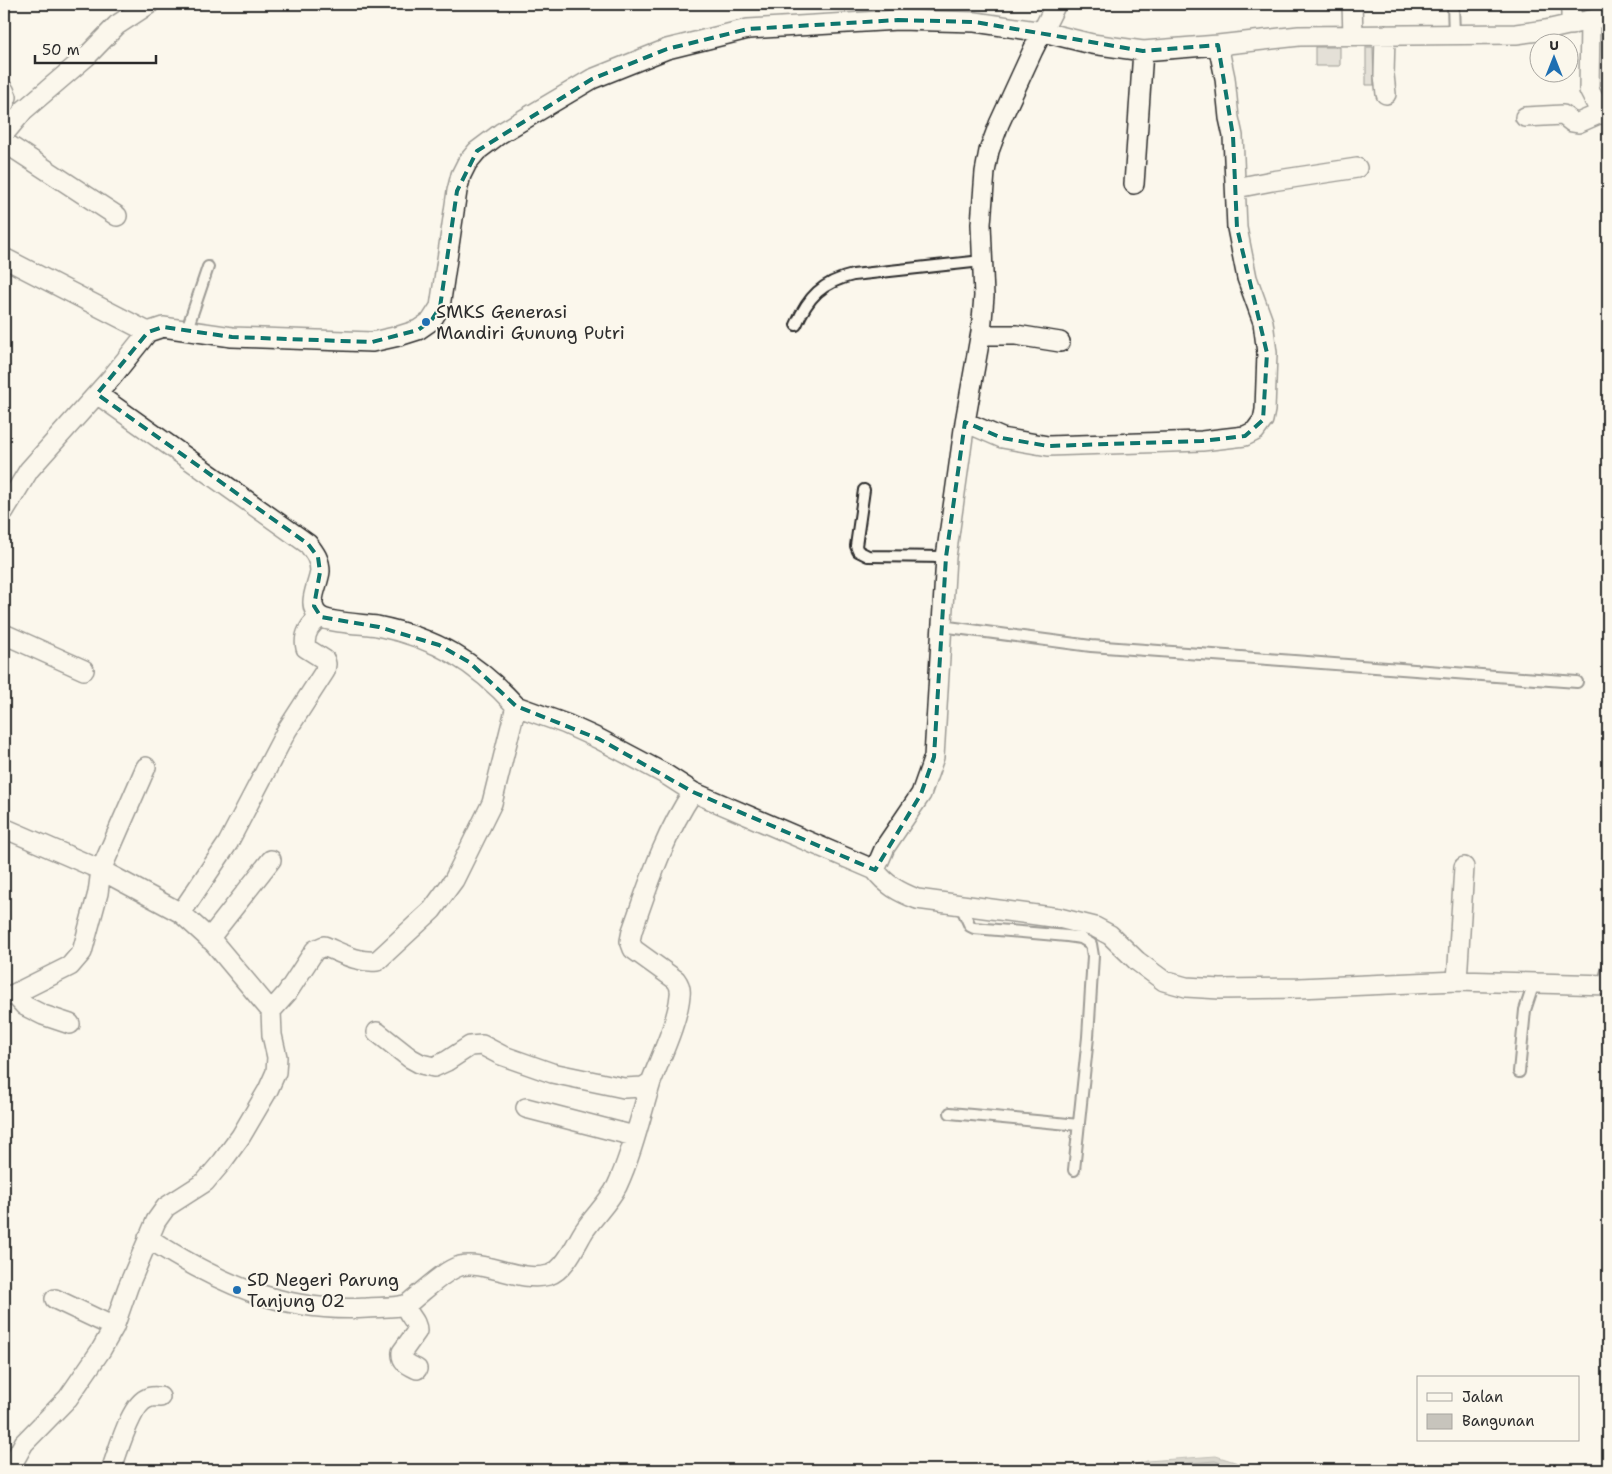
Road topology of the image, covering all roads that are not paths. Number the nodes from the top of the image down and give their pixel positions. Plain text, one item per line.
1 (149, 4) edge
2 (1056, 4) edge
3 (1352, 4) edge
4 (1453, 4) edge
5 (1571, 4) edge
6 (123, 12) edge
7 (1608, 16) edge
8 (1590, 20) junction
9 (1571, 25) junction
10 (1043, 32) junction
11 (1353, 34) junction
12 (1385, 34) junction
13 (1454, 35) junction
14 (1218, 45) junction
15 (1143, 51) junction
16 (4, 90) edge
17 (1386, 94) dead end
18 (4, 104) edge
19 (1604, 114) edge
20 (1525, 117) dead end
21 (4, 134) edge
22 (4, 142) edge
23 (1357, 168) dead end
24 (1134, 184) dead end
25 (1236, 188) junction
26 (117, 216) dead end
27 (4, 258) edge
28 (982, 260) junction
29 (208, 267) dead end
30 (796, 325) dead end
31 (187, 329) junction
32 (148, 332) junction
33 (981, 332) junction
34 (1060, 342) dead end
35 (97, 394) junction
36 (965, 422) junction
37 (864, 490) dead end
38 (4, 511) edge
39 (946, 557) junction
40 (321, 617) junction
41 (941, 626) junction
42 (4, 634) edge
43 (84, 670) dead end
44 (1577, 682) dead end
45 (516, 706) junction
46 (146, 767) dead end
47 (693, 792) junction
48 (4, 828) edge
49 (271, 860) dead end
50 (1464, 867) dead end
51 (101, 870) junction
52 (875, 870) junction
53 (960, 903) junction
54 (181, 913) junction
55 (209, 939) junction
56 (1606, 979) edge
57 (1457, 981) junction
58 (1534, 983) junction
59 (9, 996) edge
60 (271, 1011) junction
61 (70, 1024) dead end
62 (377, 1032) dead end
63 (1519, 1072) dead end
64 (651, 1082) junction
65 (526, 1108) dead end
66 (950, 1113) dead end
67 (1079, 1125) junction
68 (634, 1136) junction
69 (1074, 1170) dead end
70 (148, 1238) junction
71 (55, 1299) dead end
72 (405, 1305) junction
73 (114, 1327) junction
74 (417, 1369) dead end
75 (160, 1397) dead end
76 (9, 1470) edge
77 (111, 1470) edge

1 - 6 street
2 - 10 street
3 - 11 street
4 - 13 lane
5 - 9 street
6 - 21 street
7 - 8 street
8 - 9 street
8 - 19 street
9 - 13 street
10 - 15 street
10 - 28 street
10 - 31 street
11 - 12 street
11 - 14 street
12 - 13 street
12 - 17 street
14 - 15 street
14 - 25 street
15 - 24 street
16 - 18 street
19 - 20 street
22 - 26 street
23 - 25 street
25 - 36 street
27 - 32 street
28 - 30 lane
28 - 33 street
29 - 31 lane
31 - 32 street
32 - 35 street
33 - 34 street
33 - 36 street
35 - 38 street
35 - 40 street
36 - 39 street
37 - 39 lane
39 - 41 street
40 - 45 street
40 - 54 street
41 - 44 lane
41 - 52 street
42 - 43 street
45 - 47 street
45 - 60 street
46 - 51 street
47 - 52 street
47 - 64 street
48 - 51 street
49 - 55 street
50 - 57 street
51 - 54 street
51 - 59 street
52 - 53 street
53 - 57 street
53 - 67 lane
54 - 55 street
55 - 60 street
56 - 58 street
57 - 58 street
58 - 63 lane
59 - 61 street
60 - 70 street
62 - 64 street
64 - 68 street
65 - 68 street
66 - 67 lane
67 - 69 lane
68 - 72 street
70 - 72 street
70 - 73 street
71 - 73 street
72 - 74 street
73 - 76 street
75 - 77 street

